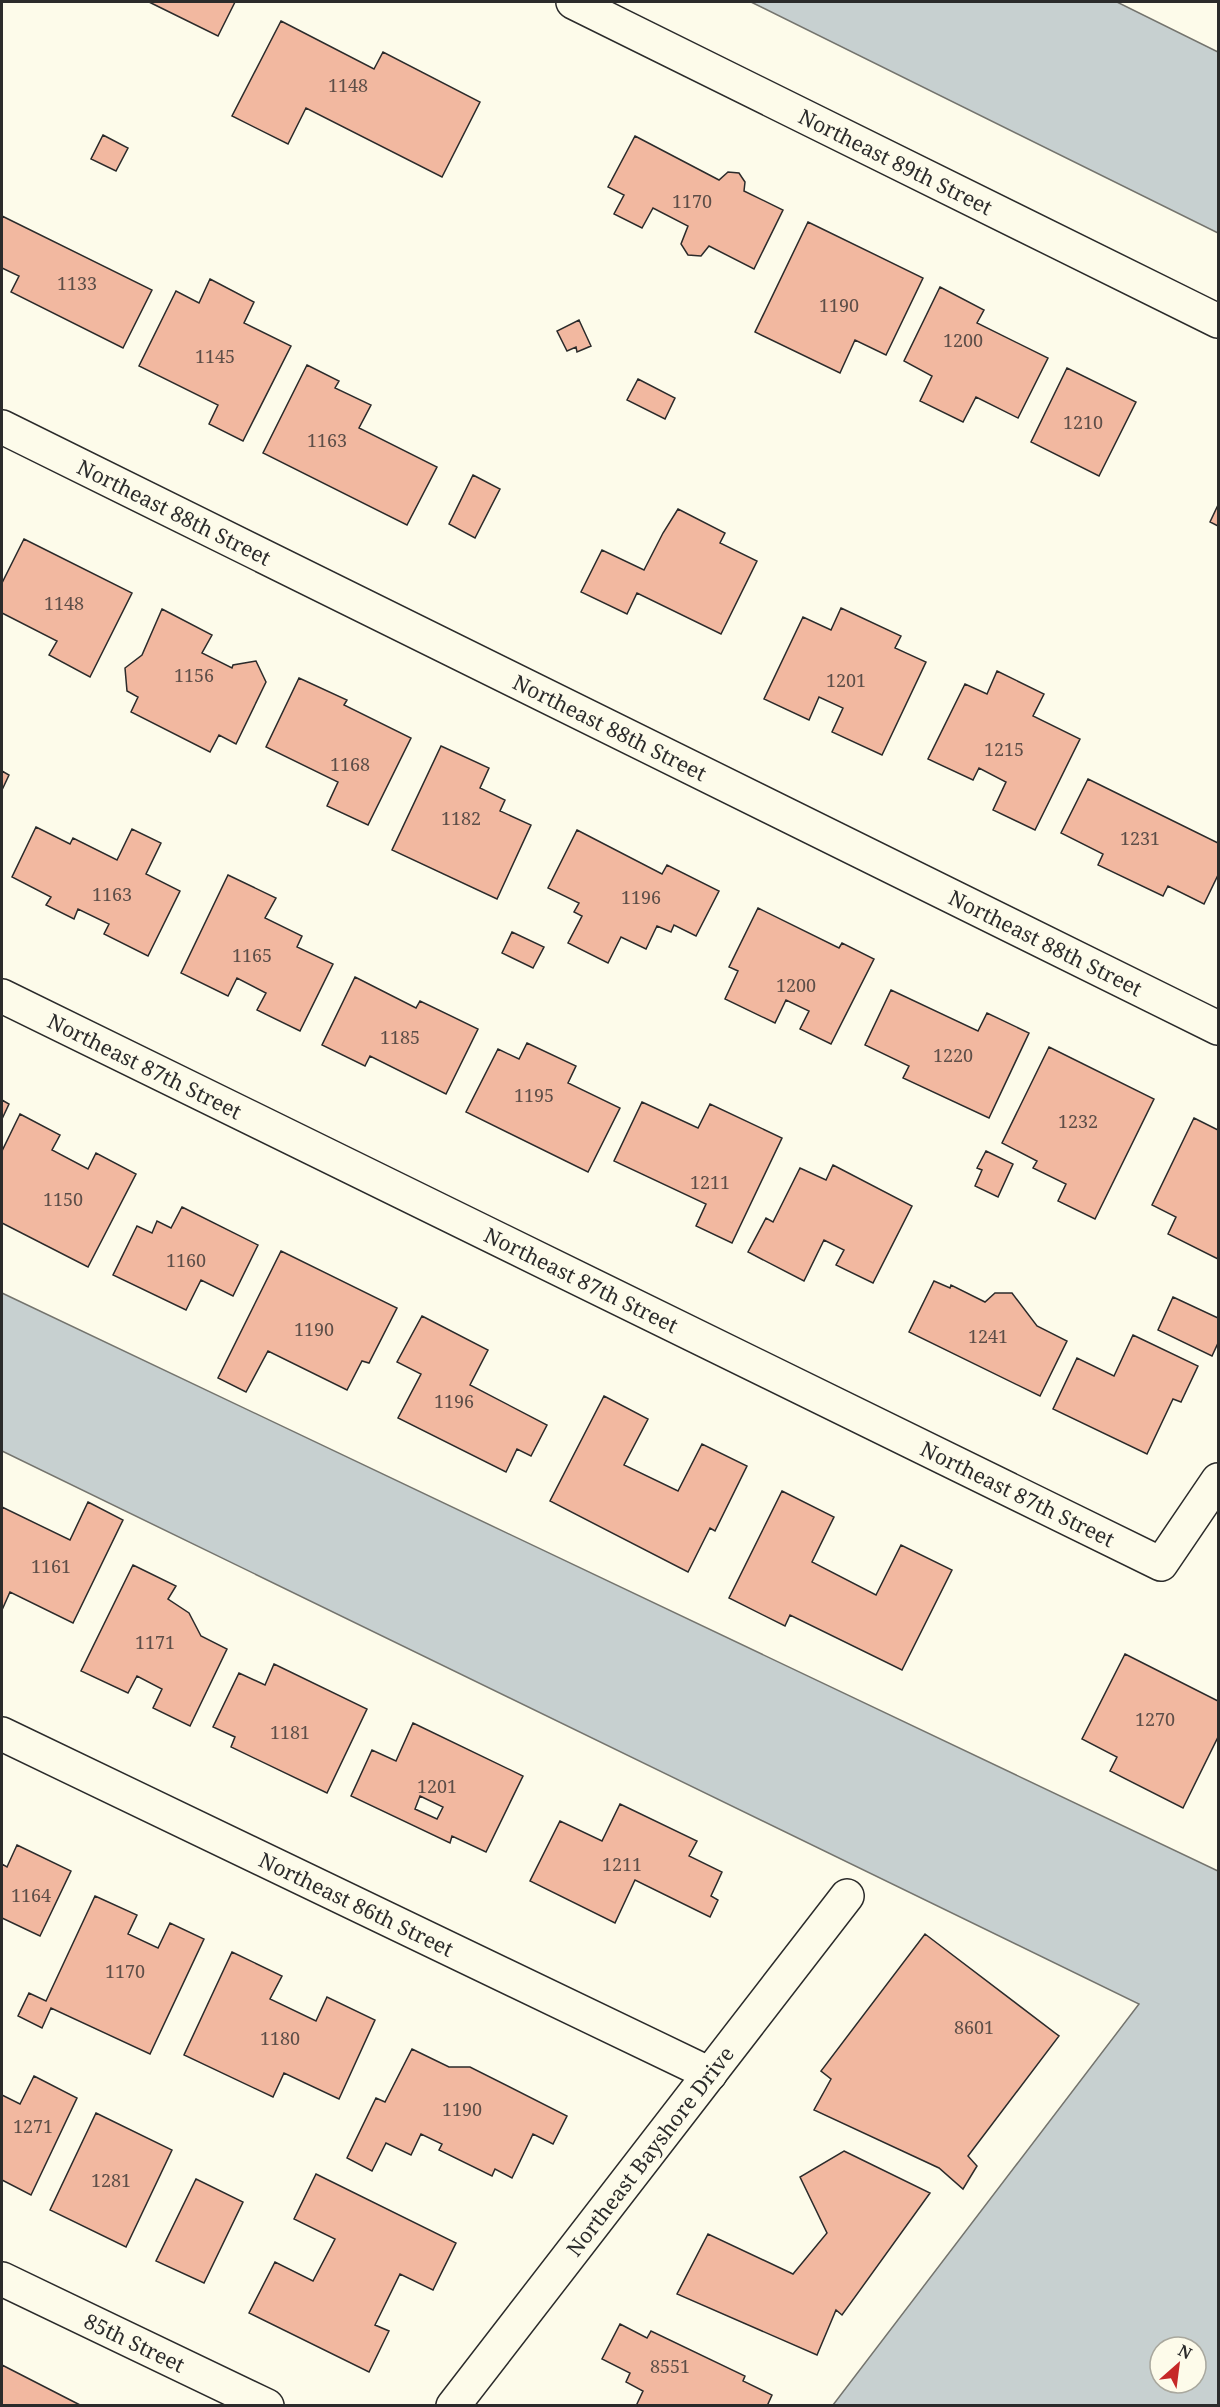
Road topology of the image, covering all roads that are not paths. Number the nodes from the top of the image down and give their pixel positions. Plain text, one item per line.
1 (573, 2) edge
2 (1218, 321) edge
3 (2, 427) edge
4 (2, 996) edge
5 (1218, 1028) edge
6 (1218, 1480) edge
7 (2, 1734) edge
8 (847, 1896) dead end
9 (710, 2074) junction
10 (2, 2278) edge
11 (267, 2406) edge
12 (453, 2406) edge

1 - 2 street, Northeast 89th Street
3 - 5 street, Northeast 88th Street
4 - 6 street, Northeast 87th Street
7 - 9 street, Northeast 86th Street
8 - 9 street, Northeast Bayshore Drive
9 - 12 street, Northeast Bayshore Drive
10 - 11 street, 85th Street

